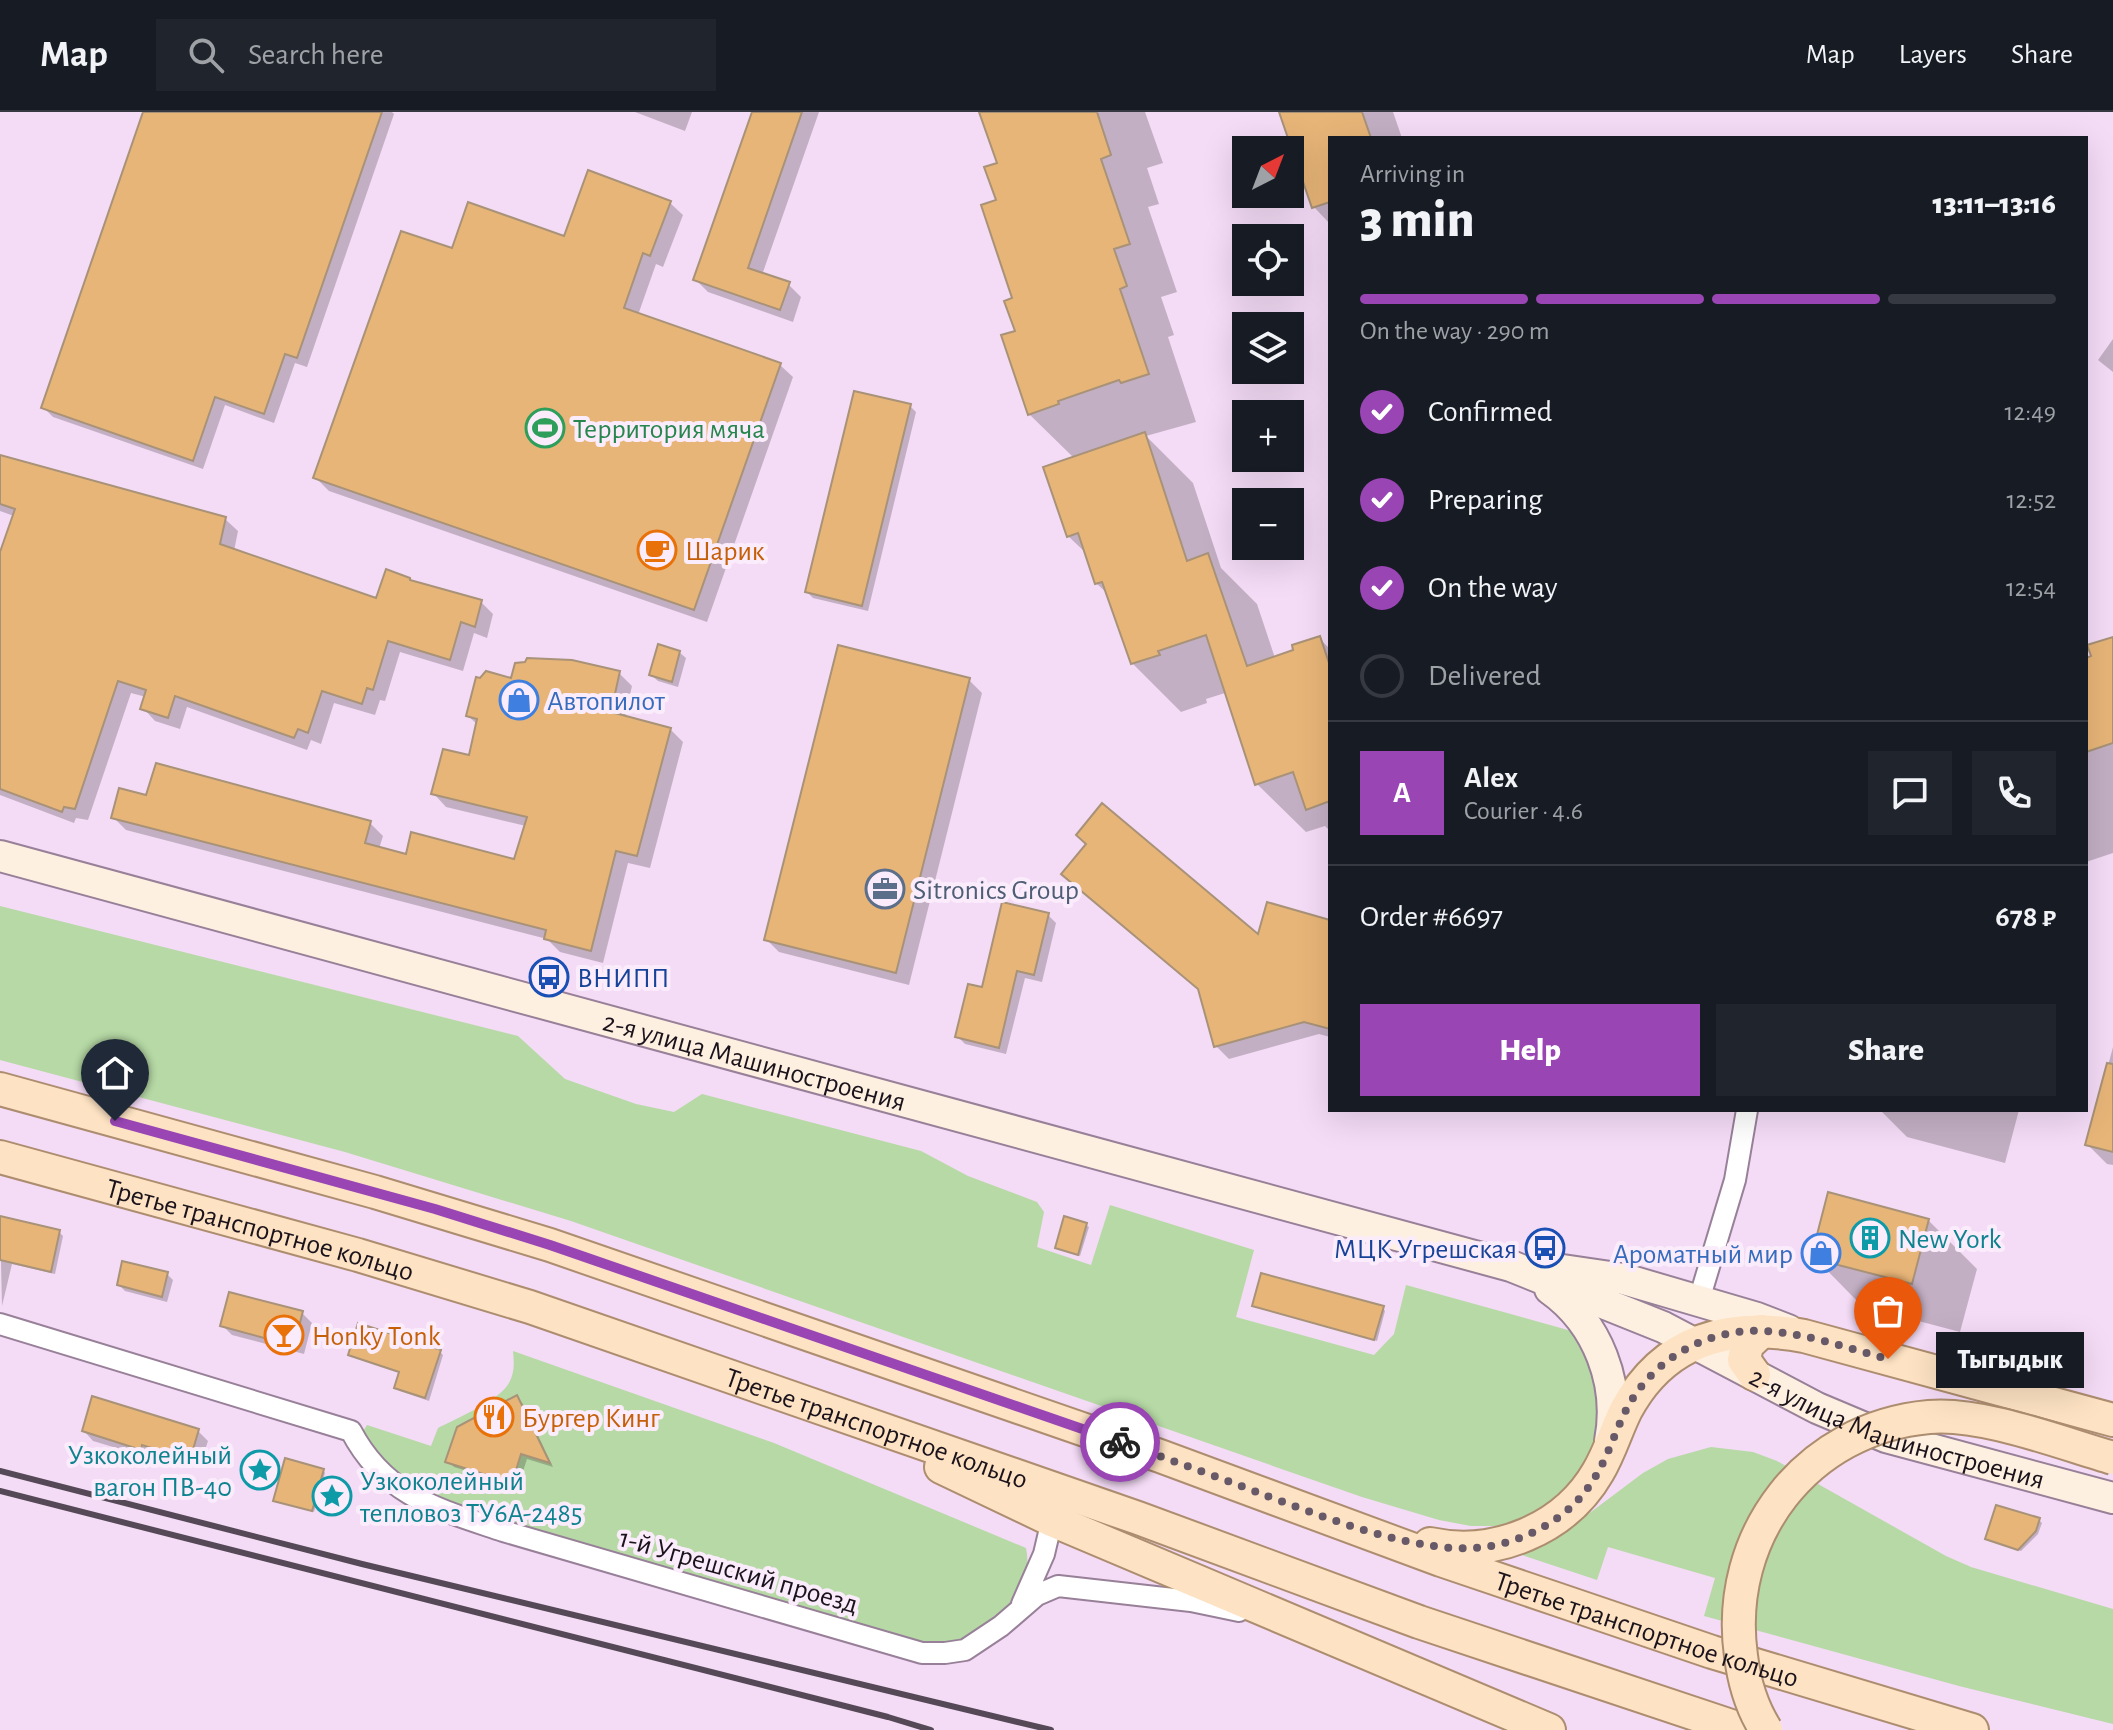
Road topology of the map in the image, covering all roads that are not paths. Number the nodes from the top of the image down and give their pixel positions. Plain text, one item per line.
1 (0, 856) edge
2 (0, 1089) edge
3 (1747, 1112) edge
4 (0, 1157) edge
5 (1511, 1266) junction
6 (1699, 1300) junction
7 (0, 1324) edge
8 (1762, 1331) junction
9 (1804, 1336) junction
10 (1695, 1343) junction
11 (1754, 1374) junction
12 (790, 1395) junction
13 (2113, 1420) edge
14 (1608, 1452) junction
15 (2113, 1458) edge
16 (2113, 1498) edge
17 (1052, 1520) junction
18 (1353, 1527) junction
19 (1020, 1607) junction
20 (1288, 1620) junction
21 (1549, 1730) edge
22 (1743, 1730) edge
23 (1766, 1730) edge
24 (1972, 1730) edge

1 - 5 main road, 2-я улица Машиностроения
2 - 18 main road, Третье транспортное кольцо
3 - 6 street
4 - 12 main road, Третье транспортное кольцо
5 - 6 main road, 2-я улица Машиностроения
5 - 10 main road, 2-я улица Машиностроения
5 - 14 main road
6 - 9 main road, 2-я улица Машиностроения
7 - 19 street, 1-й Угрешский проезд
8 - 9 main road
8 - 10 main road
8 - 11 main road
9 - 13 main road, 2-я улица Машиностроения
10 - 11 main road, 2-я улица Машиностроения
10 - 14 main road
11 - 16 main road, 2-я улица Машиностроения
12 - 17 main road
12 - 22 main road, Третье транспортное кольцо
14 - 18 main road
15 - 23 main road, bridge
17 - 19 street, 1-й Угрешский проезд
17 - 20 main road
18 - 24 main road, Третье транспортное кольцо
19 - 20 street, 1-й Угрешский проезд
20 - 21 main road

